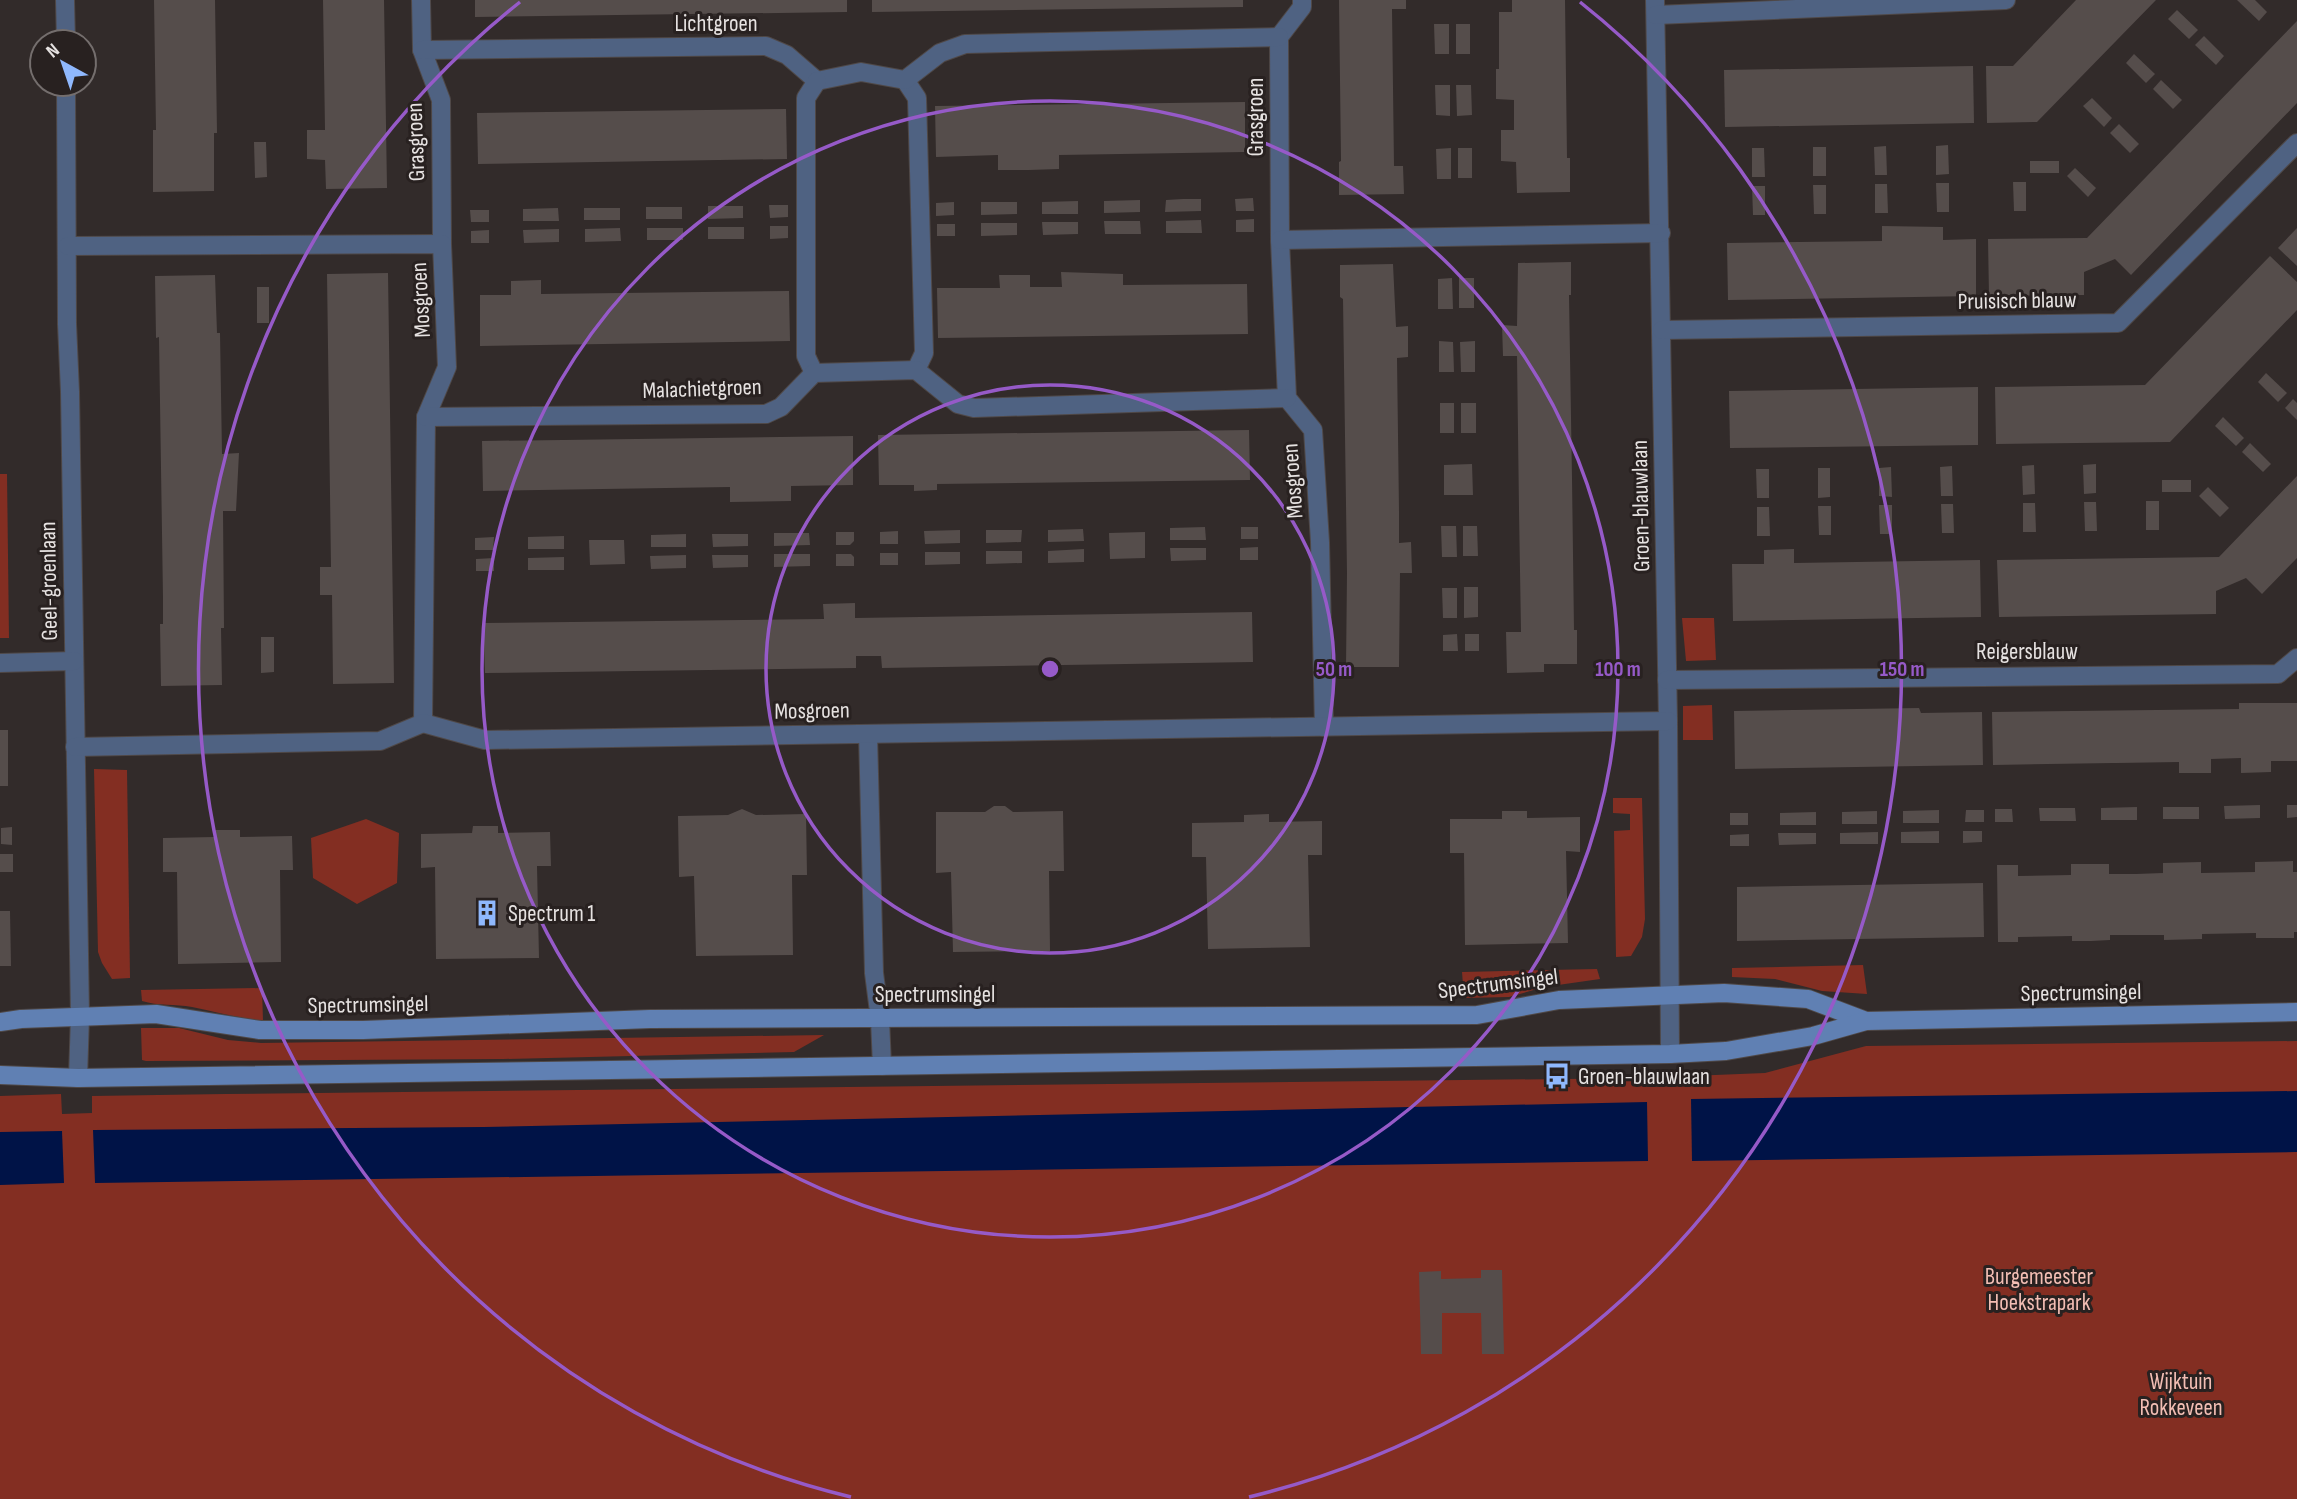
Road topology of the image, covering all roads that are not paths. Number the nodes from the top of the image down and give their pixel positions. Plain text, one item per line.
1 (65, 0) edge
2 (421, 0) edge
3 (1301, 0) edge
4 (2006, 0) edge
5 (1656, 8) edge
6 (66, 28) edge
7 (1279, 37) junction
8 (422, 50) junction
9 (905, 80) junction
10 (817, 81) junction
11 (66, 98) edge
12 (2297, 143) edge
13 (1661, 233) junction
14 (1280, 240) junction
15 (442, 244) junction
16 (68, 246) junction
17 (1662, 330) junction
18 (916, 370) junction
19 (814, 373) junction
20 (1287, 398) junction
21 (426, 418) junction
22 (2297, 658) edge
23 (74, 661) junction
24 (0, 663) edge
25 (1667, 680) junction
26 (1668, 722) junction
27 (423, 723) junction
28 (1324, 727) junction
29 (868, 734) junction
30 (75, 747) junction
31 (1670, 995) junction
32 (2297, 1012) edge
33 (80, 1016) junction
34 (880, 1019) junction
35 (1866, 1020) junction
36 (0, 1022) edge
37 (1670, 1054) junction
38 (881, 1066) junction
39 (0, 1075) edge
40 (78, 1078) junction

1 - 6 street
2 - 8 street, Grasgroen
3 - 7 street
4 - 5 street
5 - 13 street, Groen-blauwlaan
7 - 9 street
7 - 14 street, Grasgroen
8 - 10 street, Lichtgroen
8 - 15 street, Grasgroen
9 - 10 street
9 - 18 street
10 - 19 street
11 - 16 street, Geel-groenlaan
12 - 17 street, Pruisisch blauw
13 - 14 street
13 - 17 street, Groen-blauwlaan
14 - 20 street
15 - 16 street, Mosgroen
15 - 21 street, Mosgroen
16 - 23 street, Geel-groenlaan
17 - 25 street, Groen-blauwlaan
18 - 19 street
18 - 20 street
19 - 21 street, Malachietgroen
20 - 28 street, Mosgroen
21 - 27 street, Mosgroen
22 - 25 street, Reigersblauw
23 - 24 street
23 - 30 street, Geel-groenlaan
25 - 26 street, Groen-blauwlaan
26 - 28 street, Mosgroen
26 - 31 street, Groen-blauwlaan
27 - 29 street, Mosgroen
27 - 30 street
28 - 29 street, Mosgroen
29 - 34 street, Mosgroen
30 - 33 street, Geel-groenlaan
31 - 34 street, Spectrumsingel
31 - 35 street, Spectrumsingel
31 - 37 street, Groen-blauwlaan
32 - 35 street, Spectrumsingel
33 - 34 street, Spectrumsingel
33 - 36 street, Spectrumsingel
33 - 40 street, Geel-groenlaan
34 - 38 street, Mosgroen
35 - 37 street, Spectrumsingel
37 - 38 street, Spectrumsingel
38 - 40 street, Spectrumsingel
39 - 40 street, Spectrumsingel

